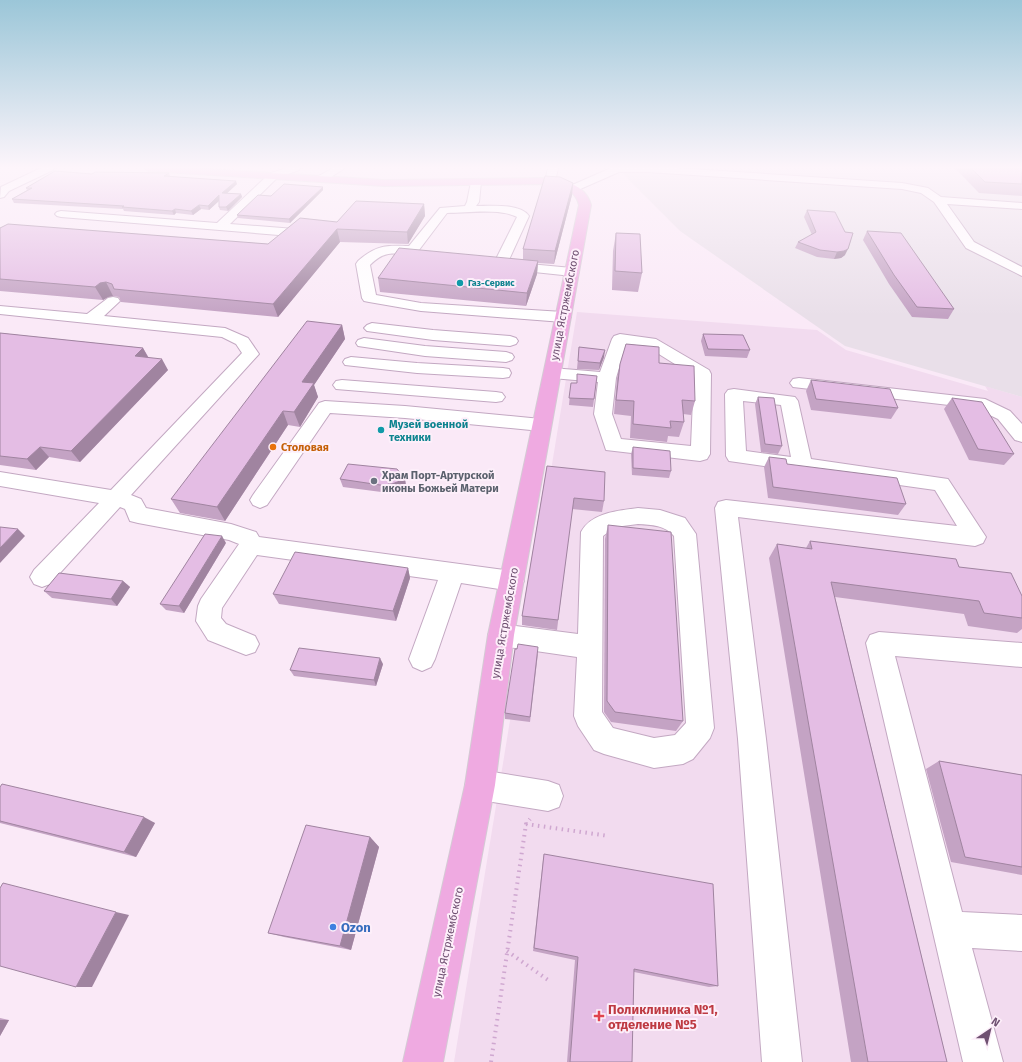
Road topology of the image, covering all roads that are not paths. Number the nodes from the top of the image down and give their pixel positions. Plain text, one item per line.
1 (104, 218) edge
2 (229, 218) edge
3 (438, 218) edge
4 (522, 218) edge
5 (583, 218) edge
6 (950, 218) edge
7 (219, 227) junction
8 (291, 232) edge
9 (412, 250) junction
10 (435, 259) edge
11 (486, 264) edge
12 (500, 265) junction
13 (572, 272) junction
14 (1022, 272) edge
15 (113, 301) edge
16 (0, 310) edge
17 (563, 317) junction
18 (91, 319) junction
19 (433, 335) junction
20 (365, 336) junction
21 (510, 341) dead end
22 (425, 351) junction
23 (506, 357) dead end
24 (351, 362) dead end
25 (417, 368) junction
26 (503, 373) dead end
27 (552, 373) junction
28 (607, 378) junction
29 (798, 383) dead end
30 (342, 384) dead end
31 (407, 390) junction
32 (496, 397) dead end
33 (325, 407) junction
34 (405, 412) junction
35 (542, 425) junction
36 (1022, 436) edge
37 (802, 464) junction
38 (0, 479) edge
39 (116, 498) junction
40 (260, 500) dead end
41 (251, 545) junction
42 (452, 574) junction
43 (42, 577) dead end
44 (512, 581) junction
45 (501, 635) junction
46 (246, 644) dead end
47 (590, 646) junction
48 (1022, 655) edge
49 (422, 660) dead end
50 (480, 785) junction
51 (548, 796) road end
52 (948, 929) junction
53 (1022, 933) edge
54 (423, 1062) edge
55 (782, 1062) edge
56 (983, 1062) edge

1 - 7 street
2 - 7 street
3 - 9 street
4 - 12 street
5 - 13 main road, улица Ястржембского
6 - 14 street
7 - 8 street
9 - 10 street
9 - 17 street
11 - 12 street
12 - 13 street
13 - 17 main road, улица Ястржембского
15 - 18 street
16 - 18 street
17 - 27 main road, улица Ястржембского
18 - 39 street
19 - 20 street
19 - 21 street
19 - 22 street
20 - 22 street
20 - 33 street
22 - 23 street
22 - 25 street
24 - 25 street
25 - 26 street
25 - 31 street
27 - 28 street
27 - 35 main road, улица Ястржембского
28 - 28 street
29 - 36 street
30 - 31 street
31 - 32 street
31 - 34 street
33 - 34 street
33 - 40 street
34 - 35 street
35 - 44 main road, улица Ястржембского
37 - 37 street
37 - 55 street
38 - 39 street
39 - 41 street
39 - 43 street
41 - 42 street
41 - 46 street
42 - 44 street
42 - 49 street
44 - 45 main road, улица Ястржембского
45 - 47 street
45 - 50 main road, улица Ястржембского
47 - 47 street
48 - 52 street
50 - 51 street
50 - 54 main road, улица Ястржембского
52 - 53 street
52 - 56 street

